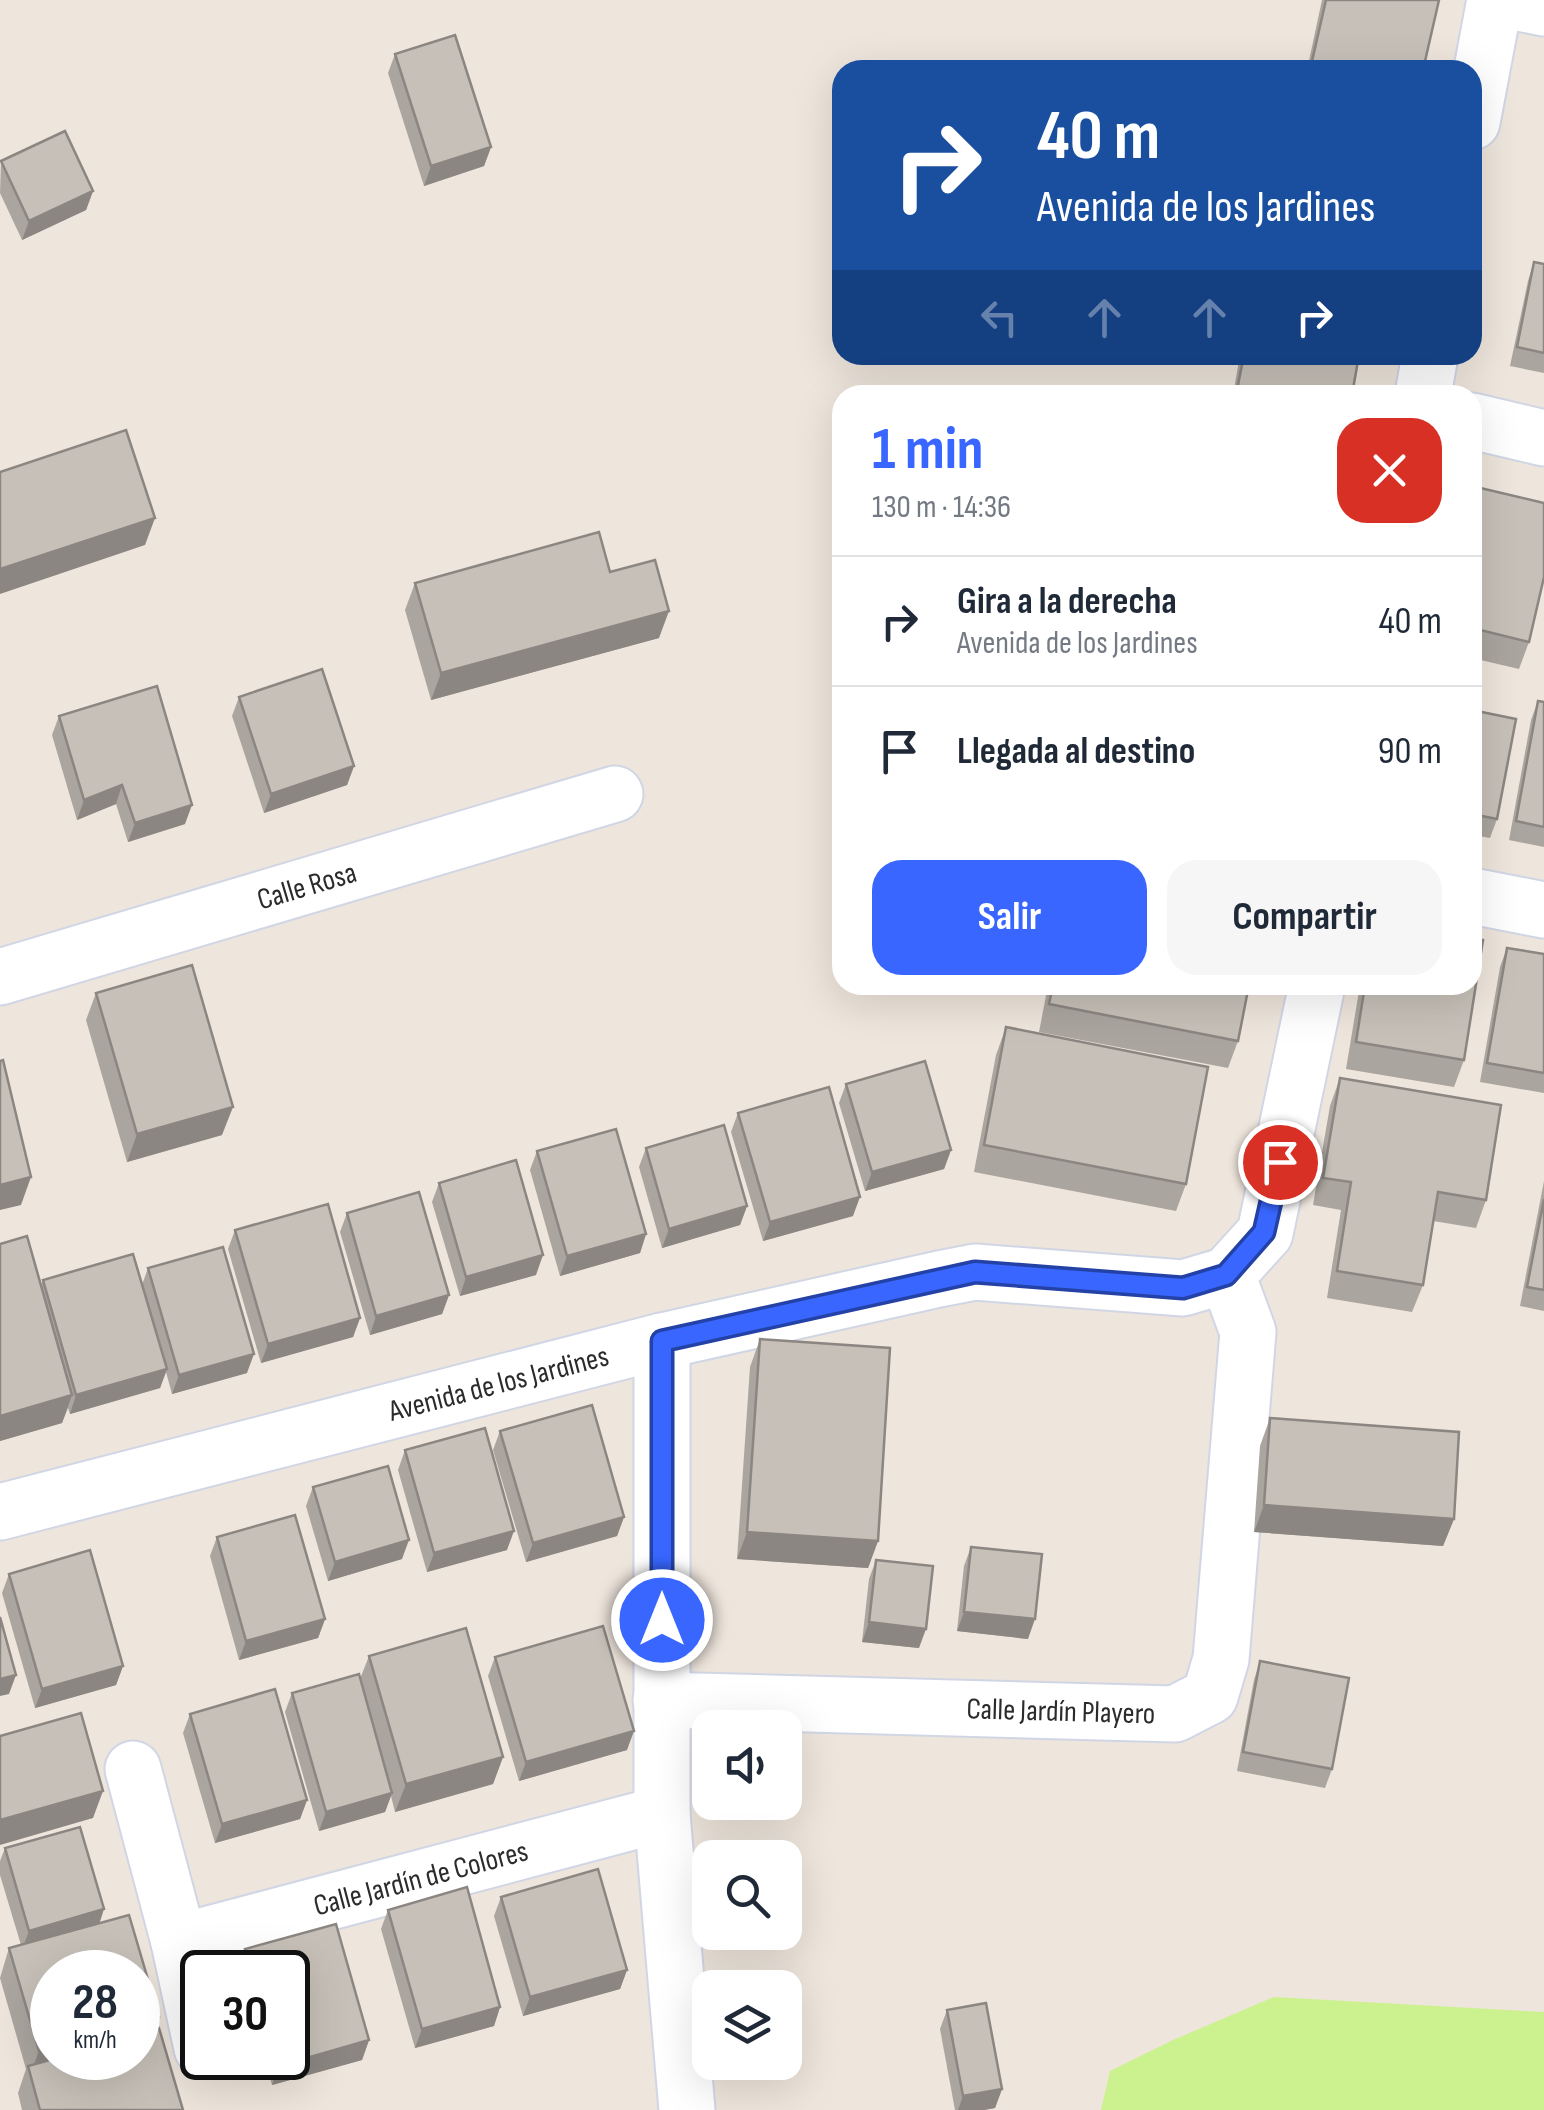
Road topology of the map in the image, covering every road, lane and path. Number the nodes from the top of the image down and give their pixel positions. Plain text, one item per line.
1 (1495, 0) edge
2 (1503, 0) edge
3 (1544, 8) edge
4 (1482, 69) edge
5 (1482, 424) edge
6 (1544, 438) edge
7 (615, 794) dead end
8 (1482, 898) edge
9 (1544, 910) edge
10 (0, 977) edge
11 (1315, 995) edge
12 (1226, 1275) junction
13 (662, 1341) junction
14 (0, 1512) edge
15 (662, 1700) junction
16 (133, 1768) dead end
17 (662, 1814) junction
18 (179, 1942) junction
19 (181, 1950) edge
20 (687, 2110) edge

1 - 4 street
2 - 3 street
5 - 6 street
7 - 10 street, Calle Rosa
8 - 9 street
11 - 12 street
12 - 13 street, Avenida de los Jardines
12 - 15 street, Calle Jardín Playero
13 - 14 street, Avenida de los Jardines
13 - 15 street
15 - 17 street
16 - 18 street
17 - 18 street, Calle Jardín de Colores
17 - 20 street
18 - 19 street

